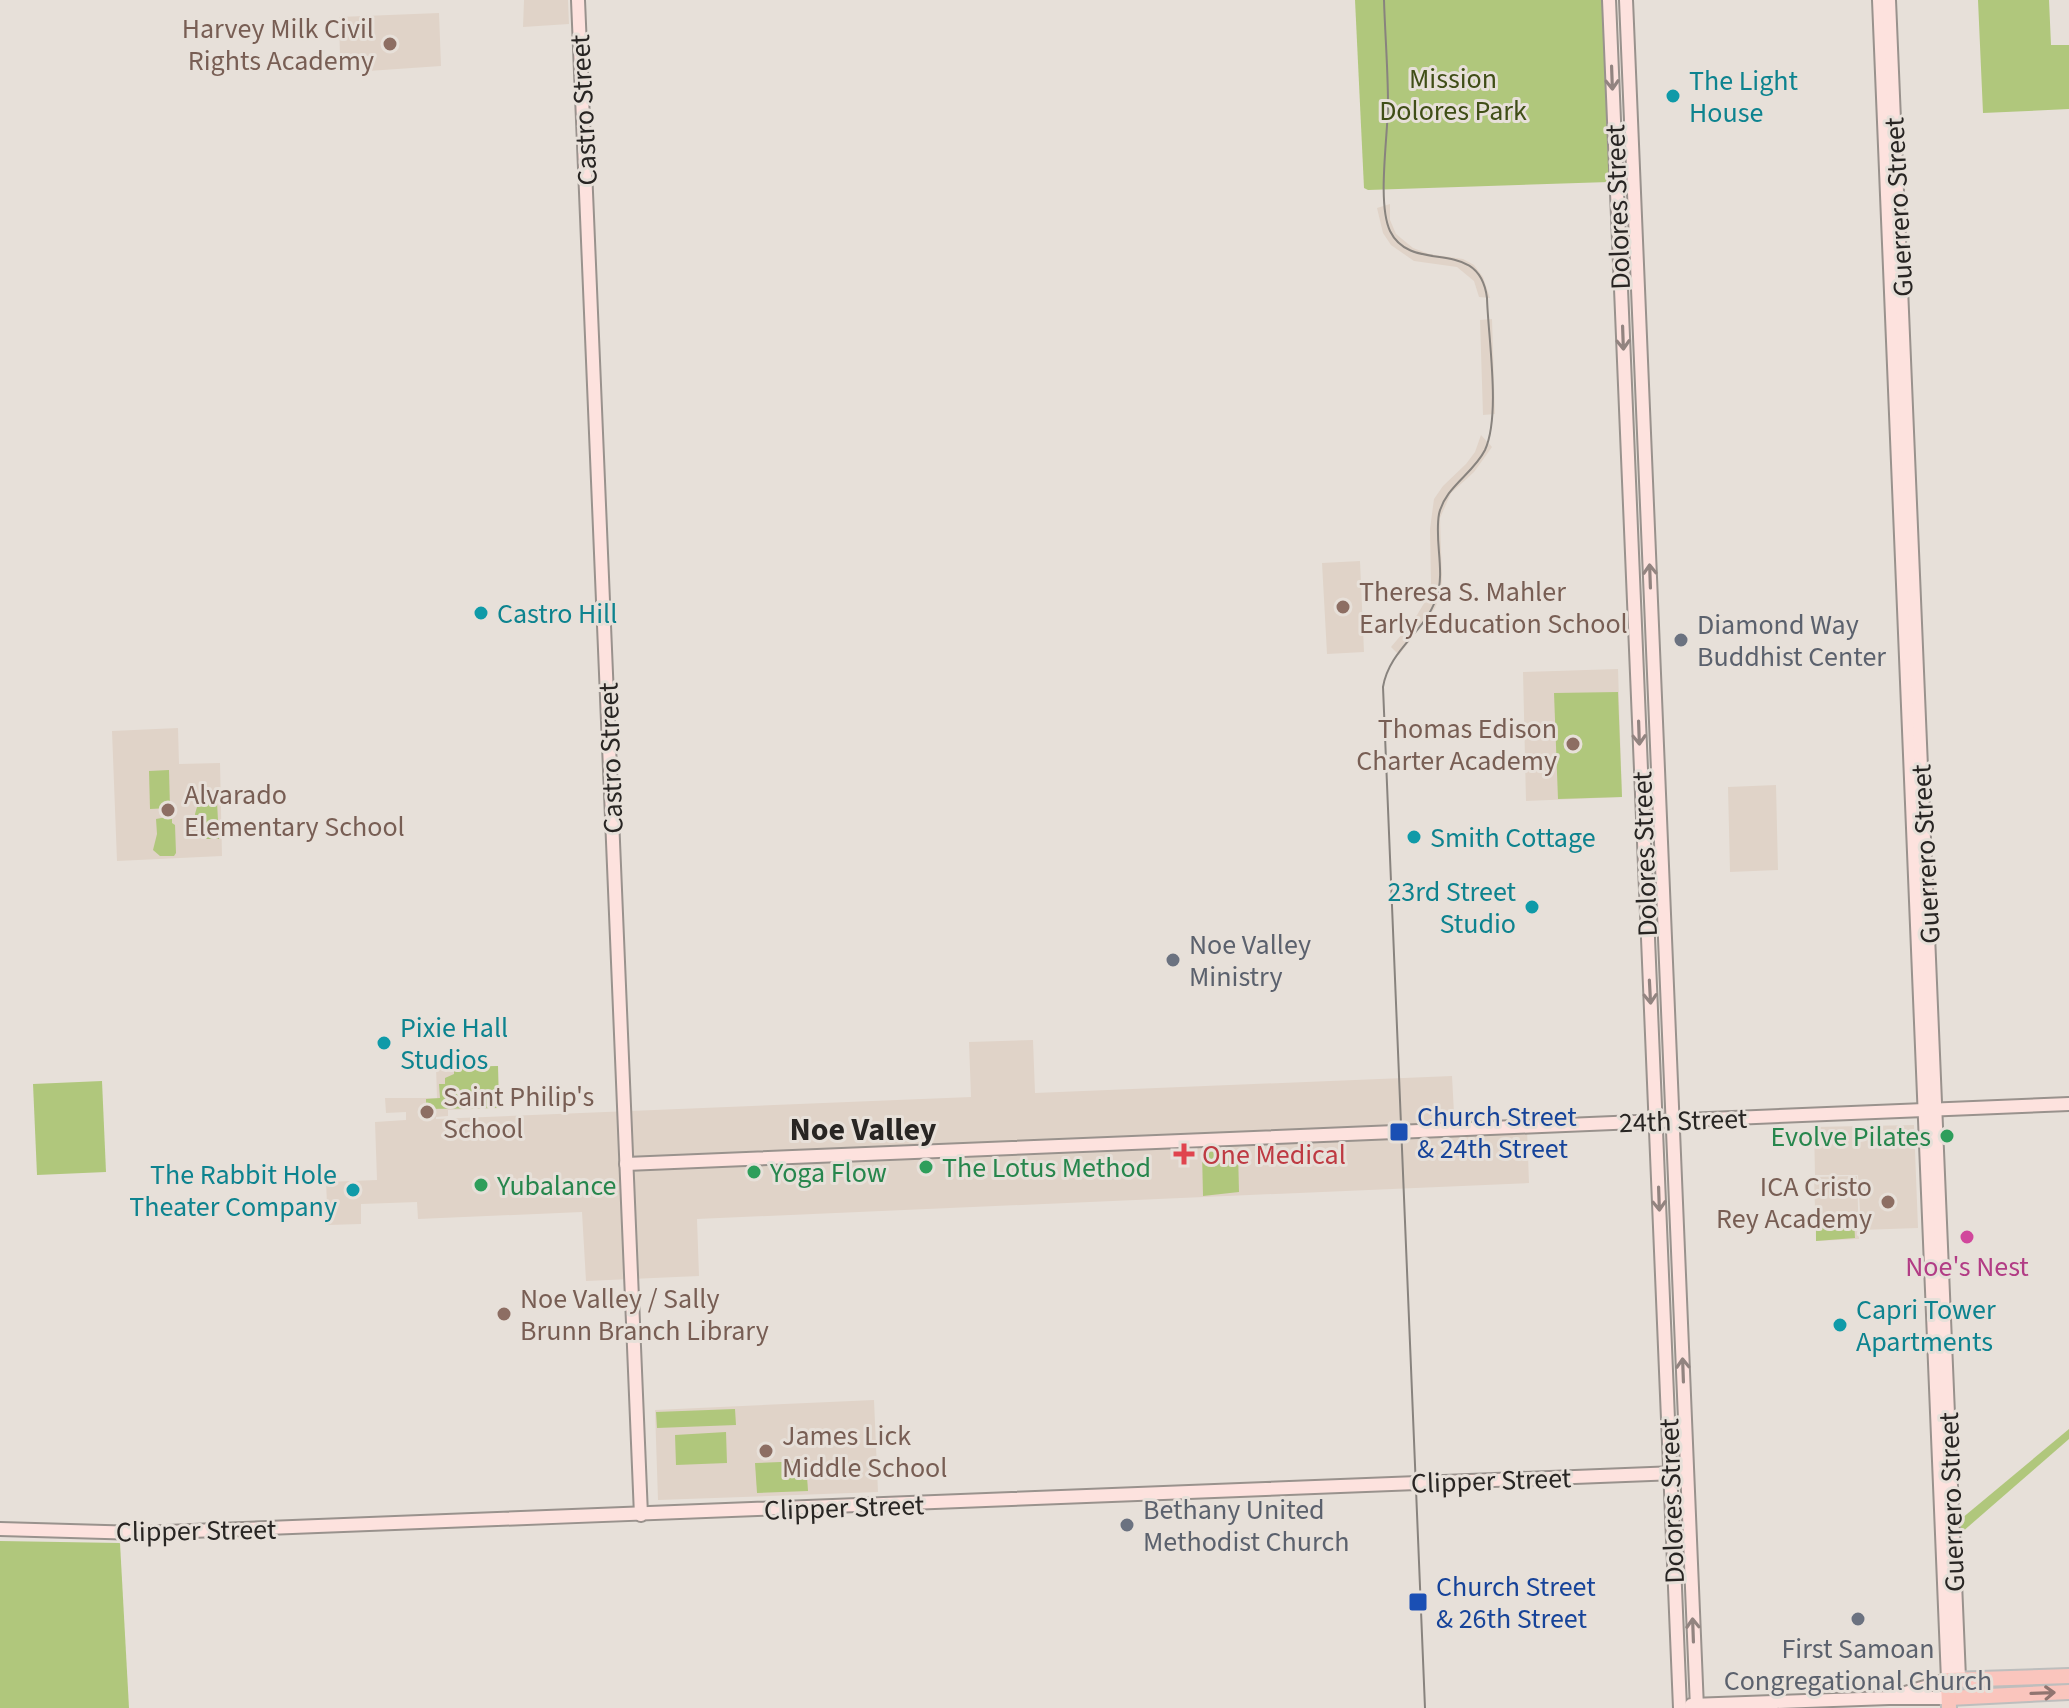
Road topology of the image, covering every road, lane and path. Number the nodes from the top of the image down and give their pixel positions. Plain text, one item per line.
1 (578, 0) edge
2 (1609, 0) edge
3 (1626, 0) edge
4 (1879, 0) edge
5 (1889, 0) edge
6 (1648, 536) junction
7 (1631, 537) junction
8 (2069, 1104) edge
9 (1929, 1110) junction
10 (1672, 1120) junction
11 (1655, 1121) junction
12 (626, 1164) junction
13 (1687, 1472) junction
14 (1670, 1473) junction
15 (641, 1515) junction
16 (0, 1529) edge
17 (2069, 1676) edge
18 (1954, 1679) junction
19 (2069, 1692) edge
20 (1889, 1698) junction
21 (1956, 1703) edge
22 (1680, 1707) edge
23 (1697, 1707) edge

1 - 12 main road, Castro Street
2 -> 7 main road, Dolores Street
3 - 6 main road, Dolores Street
4 - 9 main road, Guerrero Street
5 - 9 main road, Guerrero Street
6 - 7 main road
10 -> 6 main road, Dolores Street
7 -> 11 main road, Dolores Street
8 - 9 main road, 24th Street
9 - 10 main road, 24th Street
9 - 18 main road, Guerrero Street
10 - 11 main road, 24th Street
13 -> 10 main road, Dolores Street
11 - 12 main road, 24th Street
11 -> 14 main road, Dolores Street
12 - 15 main road, Castro Street
13 - 14 main road, Clipper Street
23 -> 13 main road, Dolores Street
14 - 15 main road, Clipper Street
14 - 22 main road, Dolores Street
15 - 16 main road, Clipper Street
17 - 18 main road
18 - 20 main road
18 - 21 main road, Guerrero Street
21 -> 19 main road
20 - 21 main road
20 - 23 main road
22 - 23 main road

